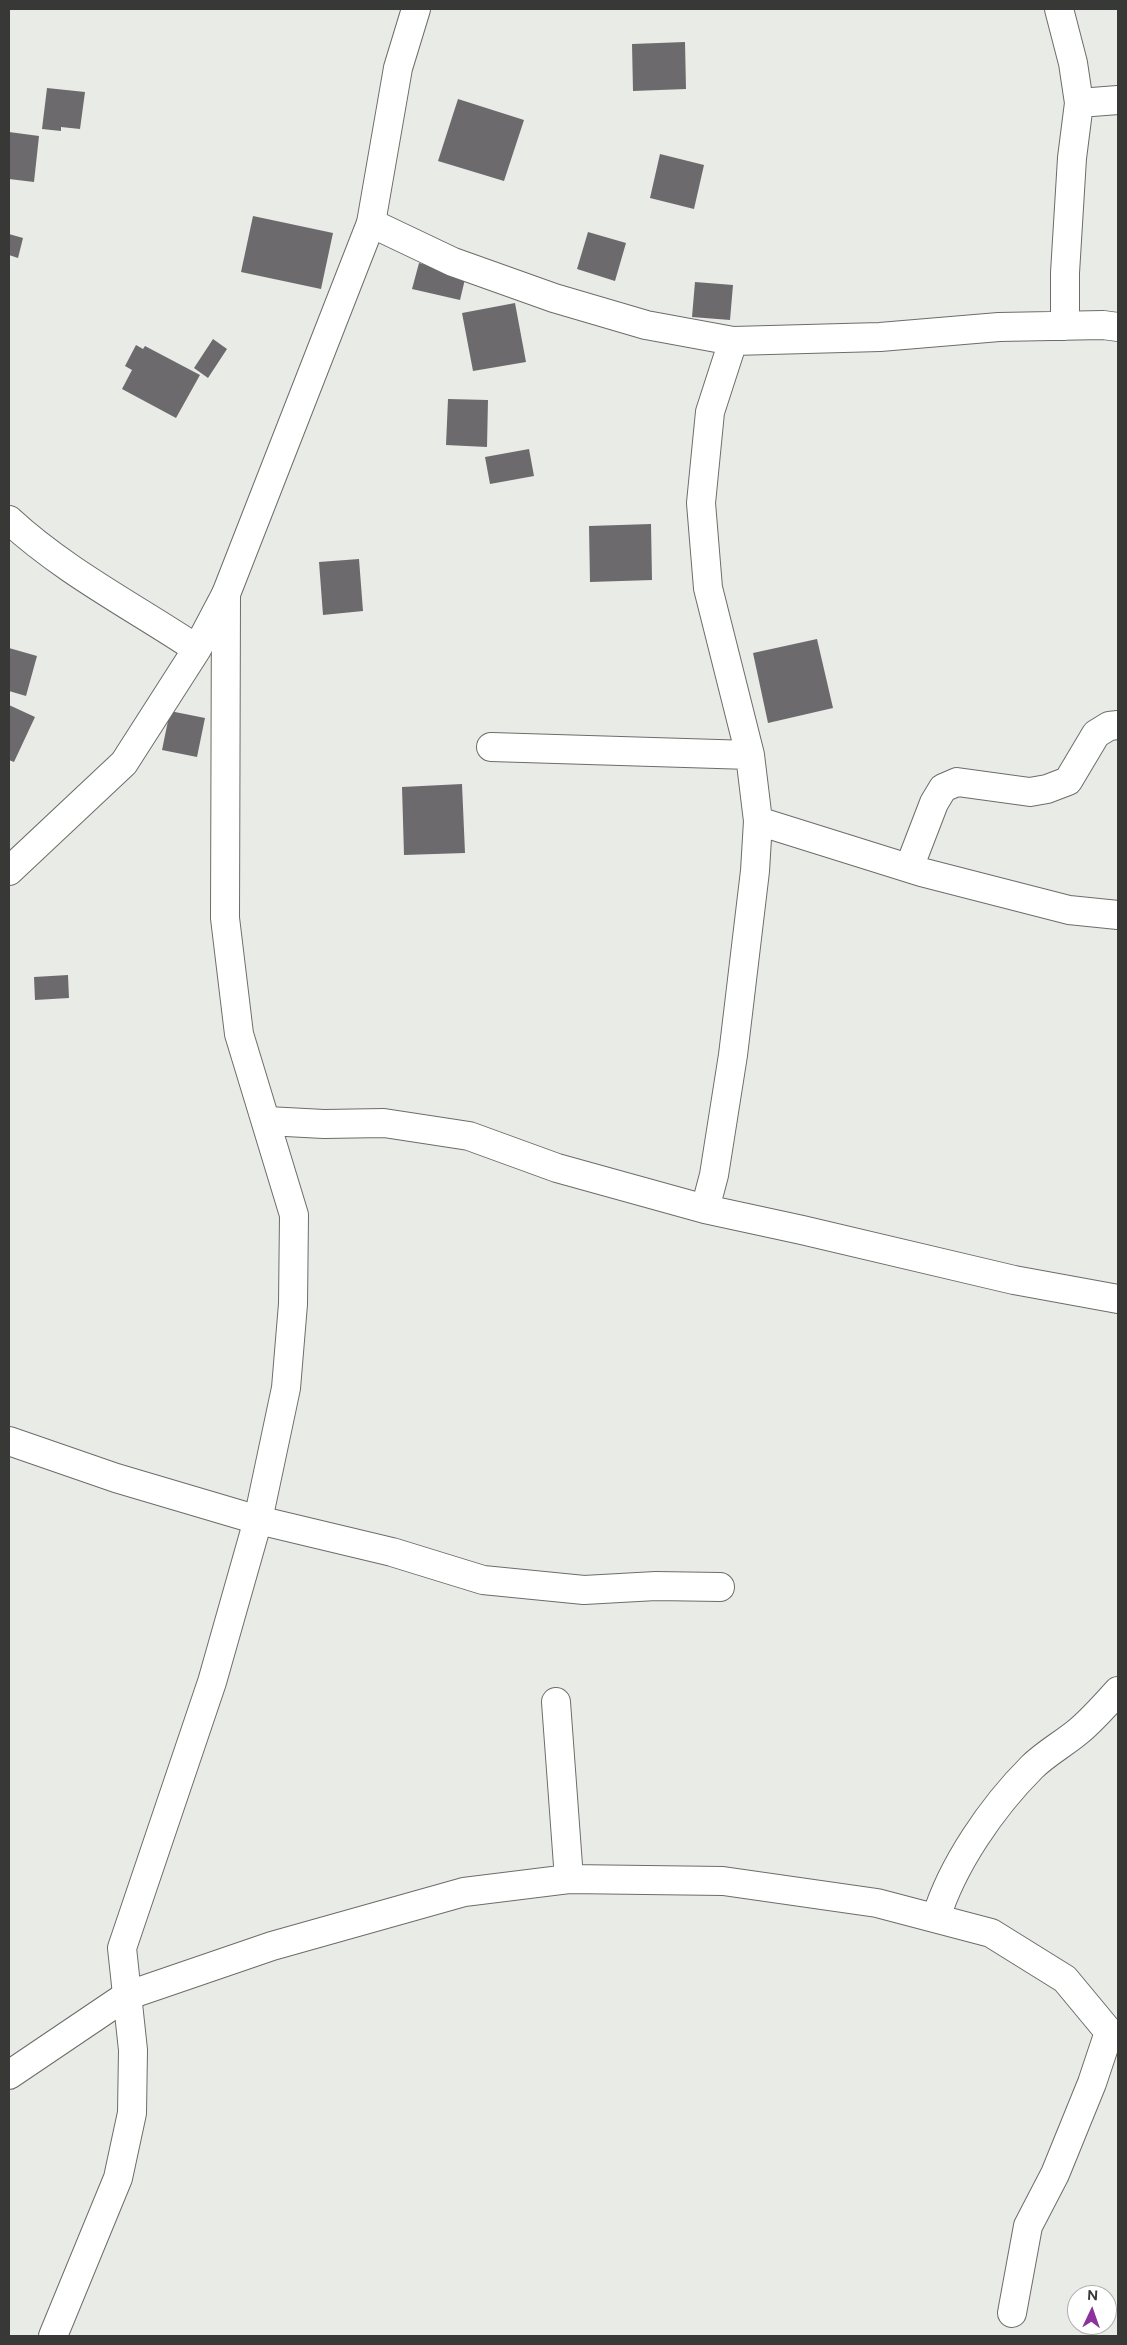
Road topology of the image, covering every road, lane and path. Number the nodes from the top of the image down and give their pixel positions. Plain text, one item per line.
1 (416, 9) edge
2 (1059, 9) edge
3 (1118, 100) edge
4 (1079, 103) junction
5 (371, 223) junction
6 (1065, 326) junction
7 (1118, 327) edge
8 (733, 341) junction
9 (9, 520) edge
10 (226, 594) junction
11 (197, 649) junction
12 (1118, 725) edge
13 (491, 747) dead end
14 (750, 755) junction
15 (758, 821) junction
16 (909, 868) junction
17 (9, 871) edge
18 (1118, 914) edge
19 (267, 1121) junction
20 (705, 1209) junction
21 (1118, 1299) edge
22 (9, 1440) edge
23 (258, 1520) junction
24 (720, 1587) dead end
25 (1118, 1692) edge
26 (556, 1702) dead end
27 (569, 1879) junction
28 (936, 1918) junction
29 (126, 1996) junction
30 (1114, 2034) edge
31 (9, 2075) edge
32 (1012, 2313) dead end
33 (53, 2336) edge

1 - 5 street
2 - 4 street
3 - 4 street
4 - 6 street
5 - 8 street
5 - 10 street
6 - 7 street
6 - 8 street
8 - 14 street
9 - 11 street
10 - 11 street
10 - 19 street
11 - 17 street
12 - 16 street
13 - 14 street
14 - 15 street
15 - 16 street
15 - 20 street
16 - 18 street
19 - 20 street
19 - 23 street
20 - 21 street
22 - 23 street
23 - 24 street
23 - 29 street
25 - 28 street
26 - 27 street
27 - 28 street
27 - 29 street
28 - 30 street
29 - 31 street
29 - 33 street
30 - 32 street

